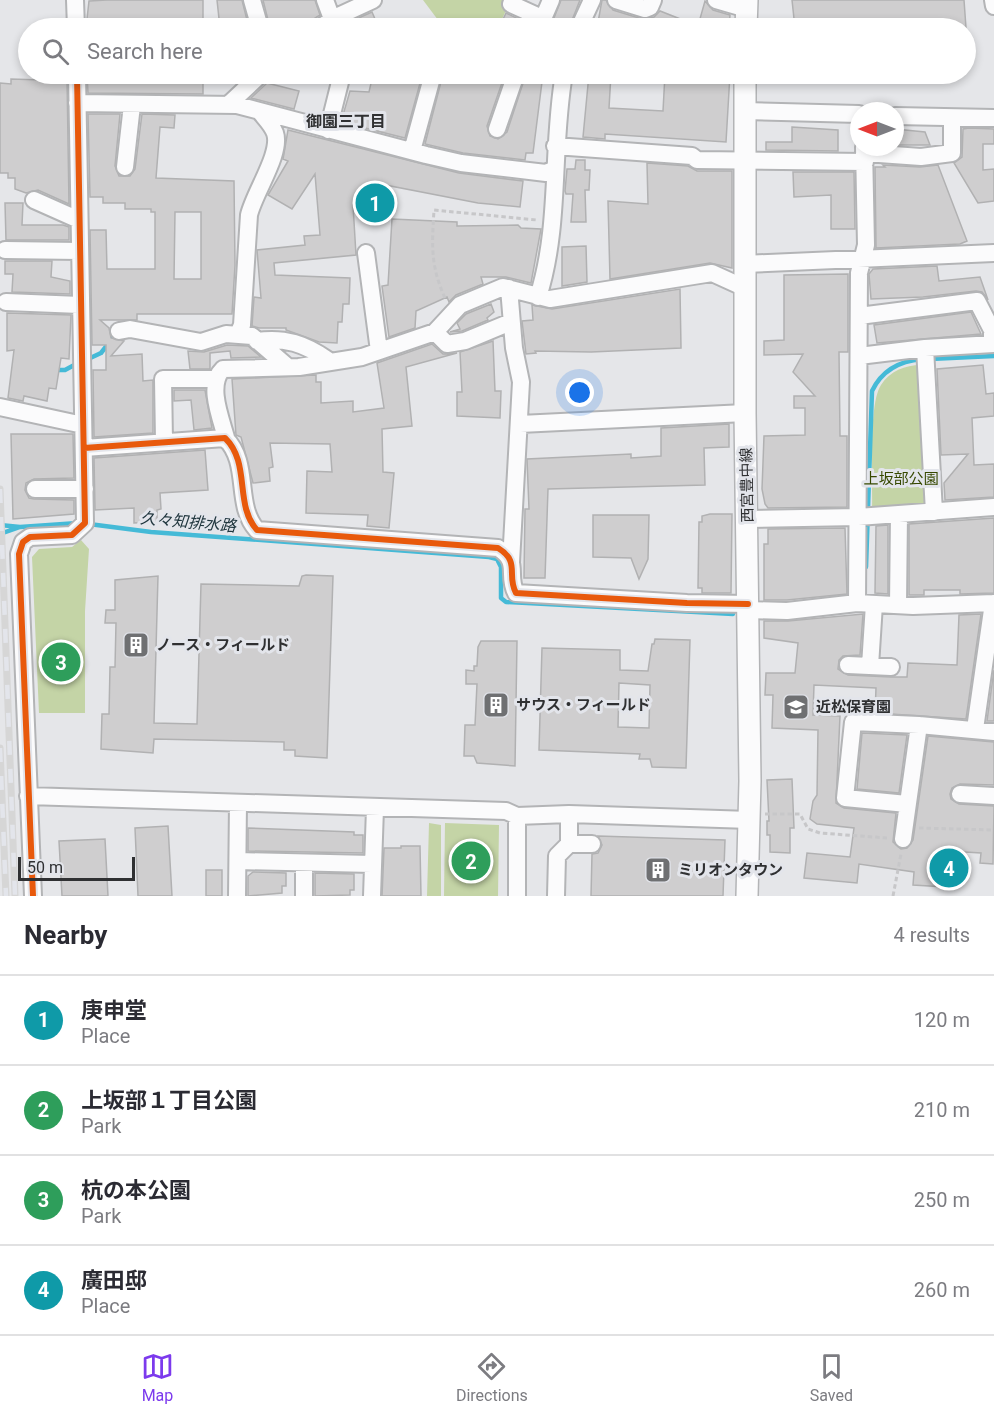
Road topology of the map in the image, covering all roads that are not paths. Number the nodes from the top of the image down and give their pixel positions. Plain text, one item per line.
1 (75, 0) edge
2 (252, 0) edge
3 (325, 0) edge
4 (373, 0) edge
5 (552, 0) edge
6 (592, 0) edge
7 (616, 0) edge
8 (653, 0) edge
9 (716, 0) edge
10 (993, 0) edge
11 (511, 4) dead end
12 (994, 6) edge
13 (747, 13) edge
14 (76, 18) edge
15 (257, 18) edge
16 (328, 18) edge
17 (343, 18) edge
18 (533, 18) edge
19 (544, 18) edge
20 (584, 18) edge
21 (77, 84) edge
22 (250, 84) edge
23 (340, 84) edge
24 (430, 84) edge
25 (513, 84) edge
26 (563, 84) edge
27 (745, 84) edge
28 (77, 103) junction
29 (228, 104) junction
30 (132, 105) junction
31 (744, 111) junction
32 (261, 113) junction
33 (850, 114) edge
34 (904, 116) edge
35 (952, 117) junction
36 (994, 118) edge
37 (497, 129) dead end
38 (328, 130) junction
39 (555, 146) junction
40 (412, 151) junction
41 (850, 155) edge
42 (865, 156) edge
43 (902, 156) edge
44 (744, 160) junction
45 (125, 167) dead end
46 (555, 169) junction
47 (34, 200) dead end
48 (79, 220) junction
49 (5, 250) dead end
50 (79, 251) junction
51 (366, 253) dead end
52 (994, 253) edge
53 (864, 259) junction
54 (744, 264) junction
55 (509, 288) junction
56 (745, 288) junction
57 (538, 297) junction
58 (6, 302) dead end
59 (80, 305) junction
60 (859, 316) junction
61 (512, 322) junction
62 (119, 331) dead end
63 (435, 332) junction
64 (238, 334) junction
65 (257, 341) junction
66 (993, 344) edge
67 (379, 351) junction
68 (859, 356) junction
69 (926, 356) junction
70 (328, 360) junction
71 (288, 368) junction
72 (216, 379) junction
73 (0, 407) edge
74 (745, 413) junction
75 (520, 424) junction
76 (83, 425) junction
77 (164, 441) junction
78 (227, 441) junction
79 (84, 448) junction
80 (35, 489) dead end
81 (85, 489) junction
82 (994, 507) edge
83 (934, 512) junction
84 (899, 514) junction
85 (864, 516) junction
86 (747, 519) junction
87 (512, 562) junction
88 (994, 603) edge
89 (864, 604) junction
90 (898, 605) junction
91 (748, 607) junction
92 (848, 665) dead end
93 (870, 666) junction
94 (891, 667) dead end
95 (920, 724) junction
96 (975, 729) junction
97 (994, 732) edge
98 (960, 794) dead end
99 (28, 796) junction
100 (994, 796) edge
101 (238, 803) junction
102 (907, 804) junction
103 (375, 808) junction
104 (569, 814) junction
105 (517, 816) junction
106 (757, 817) junction
107 (904, 833) road end
108 (569, 844) junction
109 (592, 844) dead end
110 (238, 861) junction
111 (304, 863) junction
112 (372, 864) junction
113 (33, 896) edge
114 (237, 896) edge
115 (304, 896) edge
116 (372, 896) edge
117 (518, 896) edge
118 (556, 896) edge
119 (747, 896) edge

1 - 14 street
2 - 15 street
3 - 16 street
4 - 17 street
5 - 19 street
6 - 20 street
7 - 8 street
9 - 13 street
10 - 12 street
11 - 18 street
21 - 28 street
22 - 29 street
23 - 38 street
24 - 40 street
25 - 37 street
26 - 39 street
27 - 31 main road, 西宮豊中線
28 - 30 street
28 - 48 street
29 - 30 street
29 - 32 street
30 - 45 street
31 - 33 street
31 - 44 main road, 西宮豊中線
32 - 38 street
32 - 64 street
34 - 35 street
35 - 36 street
35 - 43 street
38 - 40 street
39 - 44 street
39 - 46 street
40 - 46 street
41 - 44 street
42 - 53 street
44 - 54 main road, 西宮豊中線
46 - 57 street
47 - 48 street
48 - 50 street
49 - 50 street
50 - 59 street
51 - 67 street
52 - 53 street
53 - 54 street
53 - 60 street
54 - 56 main road, 西宮豊中線
55 - 57 street
55 - 61 street
55 - 63 street
56 - 57 street
56 - 74 main road, 西宮豊中線
58 - 59 street
59 - 76 street
60 - 66 street
60 - 68 street
61 - 63 street
61 - 75 street
62 - 64 street
63 - 67 street
64 - 65 street
65 - 70 street
65 - 71 street
66 - 69 street
67 - 70 street
68 - 69 street
68 - 85 street
69 - 83 street
70 - 71 street
71 - 72 street
72 - 77 street
72 - 78 street
73 - 76 street
74 - 75 street
74 - 86 main road, 西宮豊中線
75 - 87 street
76 - 79 street
77 - 78 street
77 - 79 street
78 - 87 street
79 - 81 street
80 - 81 street
81 - 99 street
82 - 83 street
83 - 84 street
84 - 85 street
84 - 90 street
85 - 86 street
85 - 89 street
86 - 91 main road, 西宮豊中線
87 - 91 street
88 - 90 street
88 - 96 street
89 - 90 street
89 - 91 street
89 - 93 street
91 - 106 main road, 西宮豊中線
92 - 93 street
93 - 94 street
95 - 96 street
95 - 102 street
95 - 102 street
96 - 97 street
98 - 100 street
99 - 101 street
99 - 113 street
101 - 103 street
101 - 110 street
102 - 107 street
103 - 105 street
103 - 112 street
104 - 105 street
104 - 106 street
104 - 108 street
105 - 117 street
106 - 119 main road, 西宮豊中線
108 - 109 street
108 - 118 street
110 - 111 street
110 - 114 street
111 - 112 street
111 - 115 street
112 - 116 street

